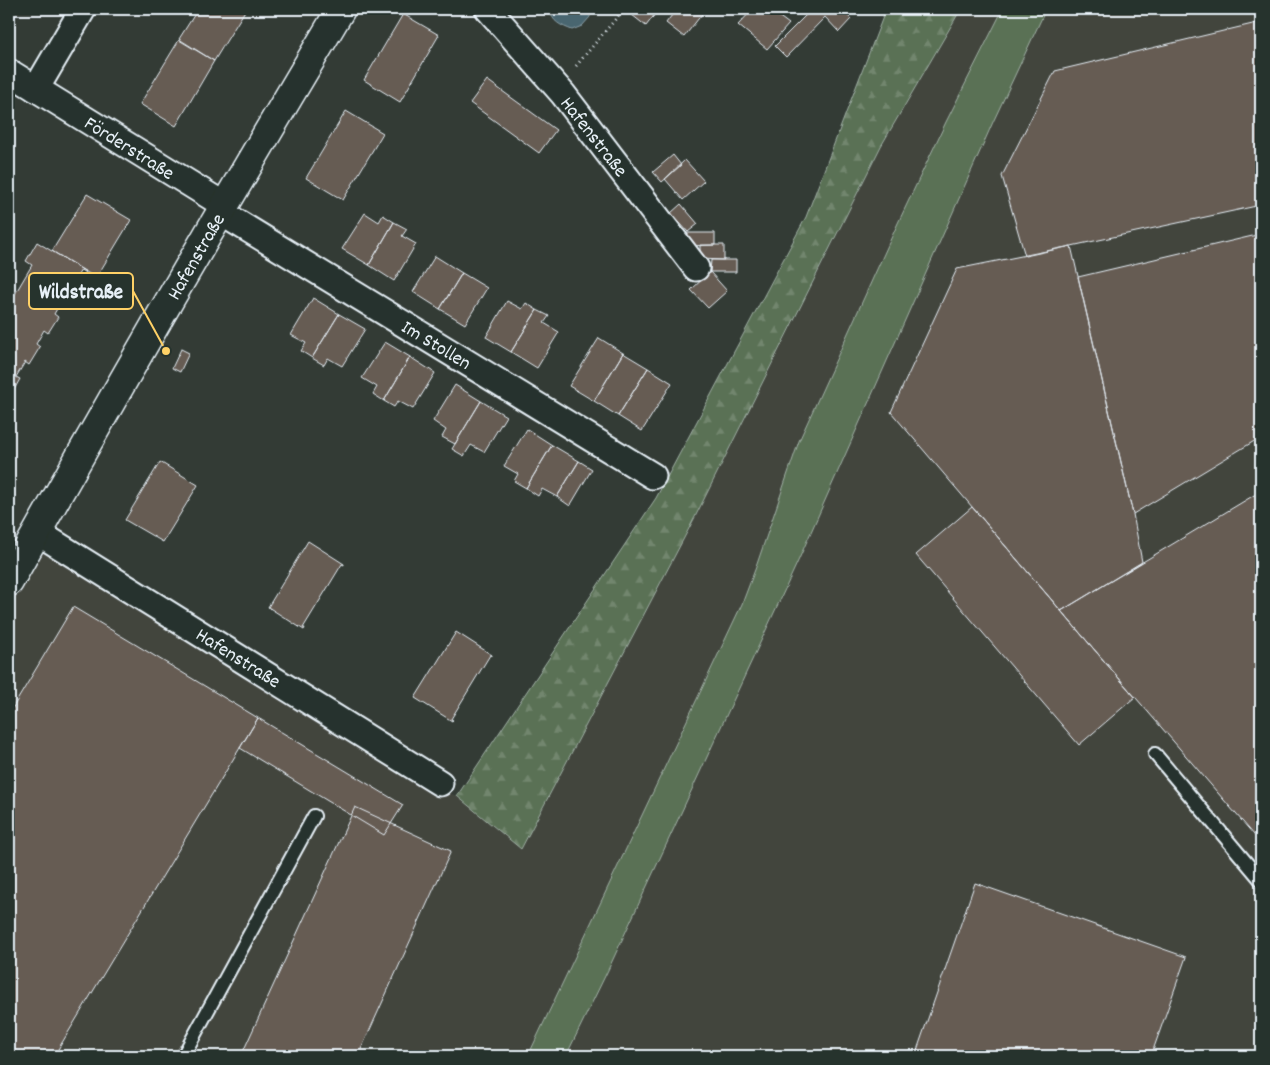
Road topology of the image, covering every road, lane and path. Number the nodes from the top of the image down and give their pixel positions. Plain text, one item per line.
1 (83, 9) edge
2 (341, 9) edge
3 (488, 9) edge
4 (624, 9) edge
5 (9, 72) edge
6 (557, 88) junction
7 (36, 89) junction
8 (222, 209) junction
9 (696, 268) dead end
10 (653, 476) dead end
11 (37, 532) junction
12 (9, 582) edge
13 (1155, 754) dead end
14 (440, 783) dead end
15 (314, 816) dead end
16 (1261, 880) edge
17 (183, 1056) edge

1 - 7 street
2 - 8 street, Hafenstraße
3 - 6 street, Hafenstraße
4 - 6 path
5 - 7 street, Förderstraße
6 - 9 street, Hafenstraße
7 - 8 street, Förderstraße
8 - 10 street, Im Stollen
8 - 11 street, Hafenstraße
11 - 12 street, Hafenstraße
11 - 14 street, Hafenstraße
13 - 16 lane
15 - 17 lane

